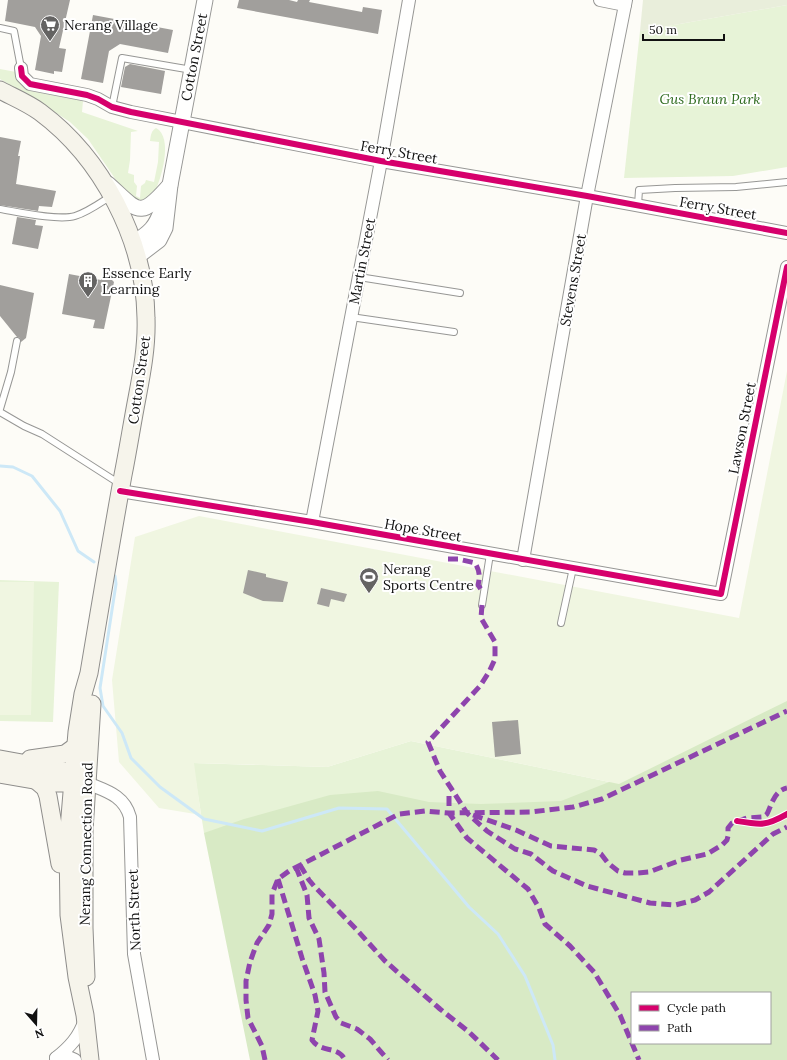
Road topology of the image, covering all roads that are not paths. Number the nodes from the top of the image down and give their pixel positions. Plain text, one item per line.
1 (205, 0) edge
2 (409, 0) edge
3 (600, 0) edge
4 (625, 3) edge
5 (0, 28) edge
6 (21, 68) joint
7 (192, 70) junction
8 (0, 90) edge
9 (0, 103) edge
10 (112, 107) junction
11 (182, 123) junction
12 (76, 145) junction
13 (381, 161) junction
14 (787, 182) edge
15 (170, 185) junction
16 (115, 194) junction
17 (588, 196) junction
18 (638, 205) junction
19 (0, 209) edge
20 (787, 233) edge
21 (135, 249) junction
22 (787, 267) edge
23 (359, 277) junction
24 (460, 293) dead end
25 (351, 317) junction
26 (454, 332) dead end
27 (17, 341) dead end
28 (0, 409) edge
29 (0, 412) edge
30 (121, 488) junction
31 (312, 522) junction
32 (490, 554) junction
33 (523, 560) junction
34 (573, 568) junction
35 (721, 594) joint
36 (482, 605) dead end
37 (561, 623) dead end
38 (89, 673) junction
39 (76, 746) junction
40 (6, 760) edge
41 (0, 774) edge
42 (77, 781) junction
43 (38, 782) junction
44 (69, 915) junction
45 (85, 1017) junction
46 (54, 1059) edge
47 (76, 1060) edge
48 (90, 1060) edge
49 (154, 1060) edge

1 - 7 street, Cotton Street
2 - 13 street, Martin Street
3 - 4 street
4 - 17 street, Stevens Street
5 - 6 lane, Ferry Street
6 - 10 street, Ferry Street
7 - 10 lane
7 - 11 street, Cotton Street
8 - 12 main road
9 - 12 main road
10 - 11 street, Ferry Street
11 - 13 street, Ferry Street
11 - 15 street, Cotton Street
12 - 16 main road
13 - 17 street, Ferry Street
13 - 23 street, Martin Street
14 - 18 lane
15 - 16 street
15 - 21 street, Cotton Street
16 - 19 lane
16 - 21 main road
17 - 18 street, Ferry Street
17 - 33 street, Stevens Street
18 - 20 street, Ferry Street
21 - 30 main road, Cotton Street
22 - 35 street, Lawson Street
23 - 24 lane
23 - 25 street, Martin Street
25 - 26 lane
25 - 31 street, Martin Street
27 - 28 lane
29 - 30 lane
30 - 31 street, Hope Street
30 - 38 main road, Nerang Connection Road
31 - 32 street, Hope Street
32 - 33 street, Hope Street
32 - 36 lane
33 - 34 street, Hope Street
34 - 35 street, Hope Street
34 - 37 lane
38 - 39 main road, Nerang Connection Road
38 - 42 main road, Nerang Connection Road
39 - 40 main road
39 - 42 main road, Nerang Connection Road
40 - 42 main road, North Street
41 - 43 main road, North Street
42 - 43 main road, North Street
42 - 44 main road, Nerang Connection Road
42 - 45 main road, Nerang Connection Road
42 - 49 street, North Street
43 - 44 main road
44 - 45 main road, Nerang Connection Road
45 - 46 street
45 - 48 main road, Nerang Connection Road
46 - 47 street

